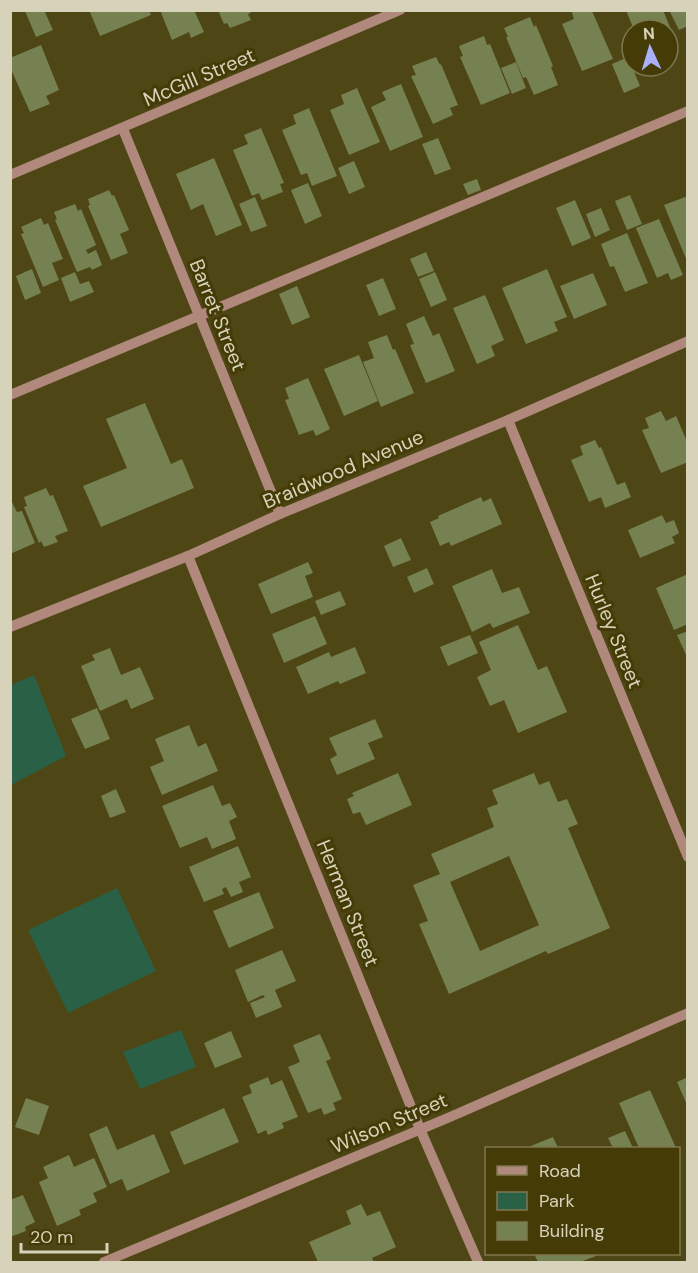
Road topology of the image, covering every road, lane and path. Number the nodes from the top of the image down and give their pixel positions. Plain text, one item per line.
1 (400, 10) edge
2 (687, 111) edge
3 (123, 129) junction
4 (10, 175) edge
5 (199, 315) junction
6 (687, 341) edge
7 (10, 394) edge
8 (507, 420) junction
9 (280, 514) junction
10 (188, 556) junction
11 (10, 627) edge
12 (687, 857) edge
13 (687, 1013) edge
14 (420, 1129) junction
15 (104, 1263) edge
16 (478, 1263) edge

1 - 3 street, McGill Street
2 - 5 street
3 - 4 street, McGill Street
3 - 5 street, Barret Street
5 - 7 street
5 - 9 street, Barret Street
6 - 8 street, Braidwood Avenue
8 - 9 street, Braidwood Avenue
8 - 12 street, Hurley Street
9 - 10 street, Braidwood Avenue
10 - 11 street, Braidwood Avenue
10 - 14 street, Herman Street
13 - 14 street, Wilson Street
14 - 15 street, Wilson Street
14 - 16 street, Herman Street

